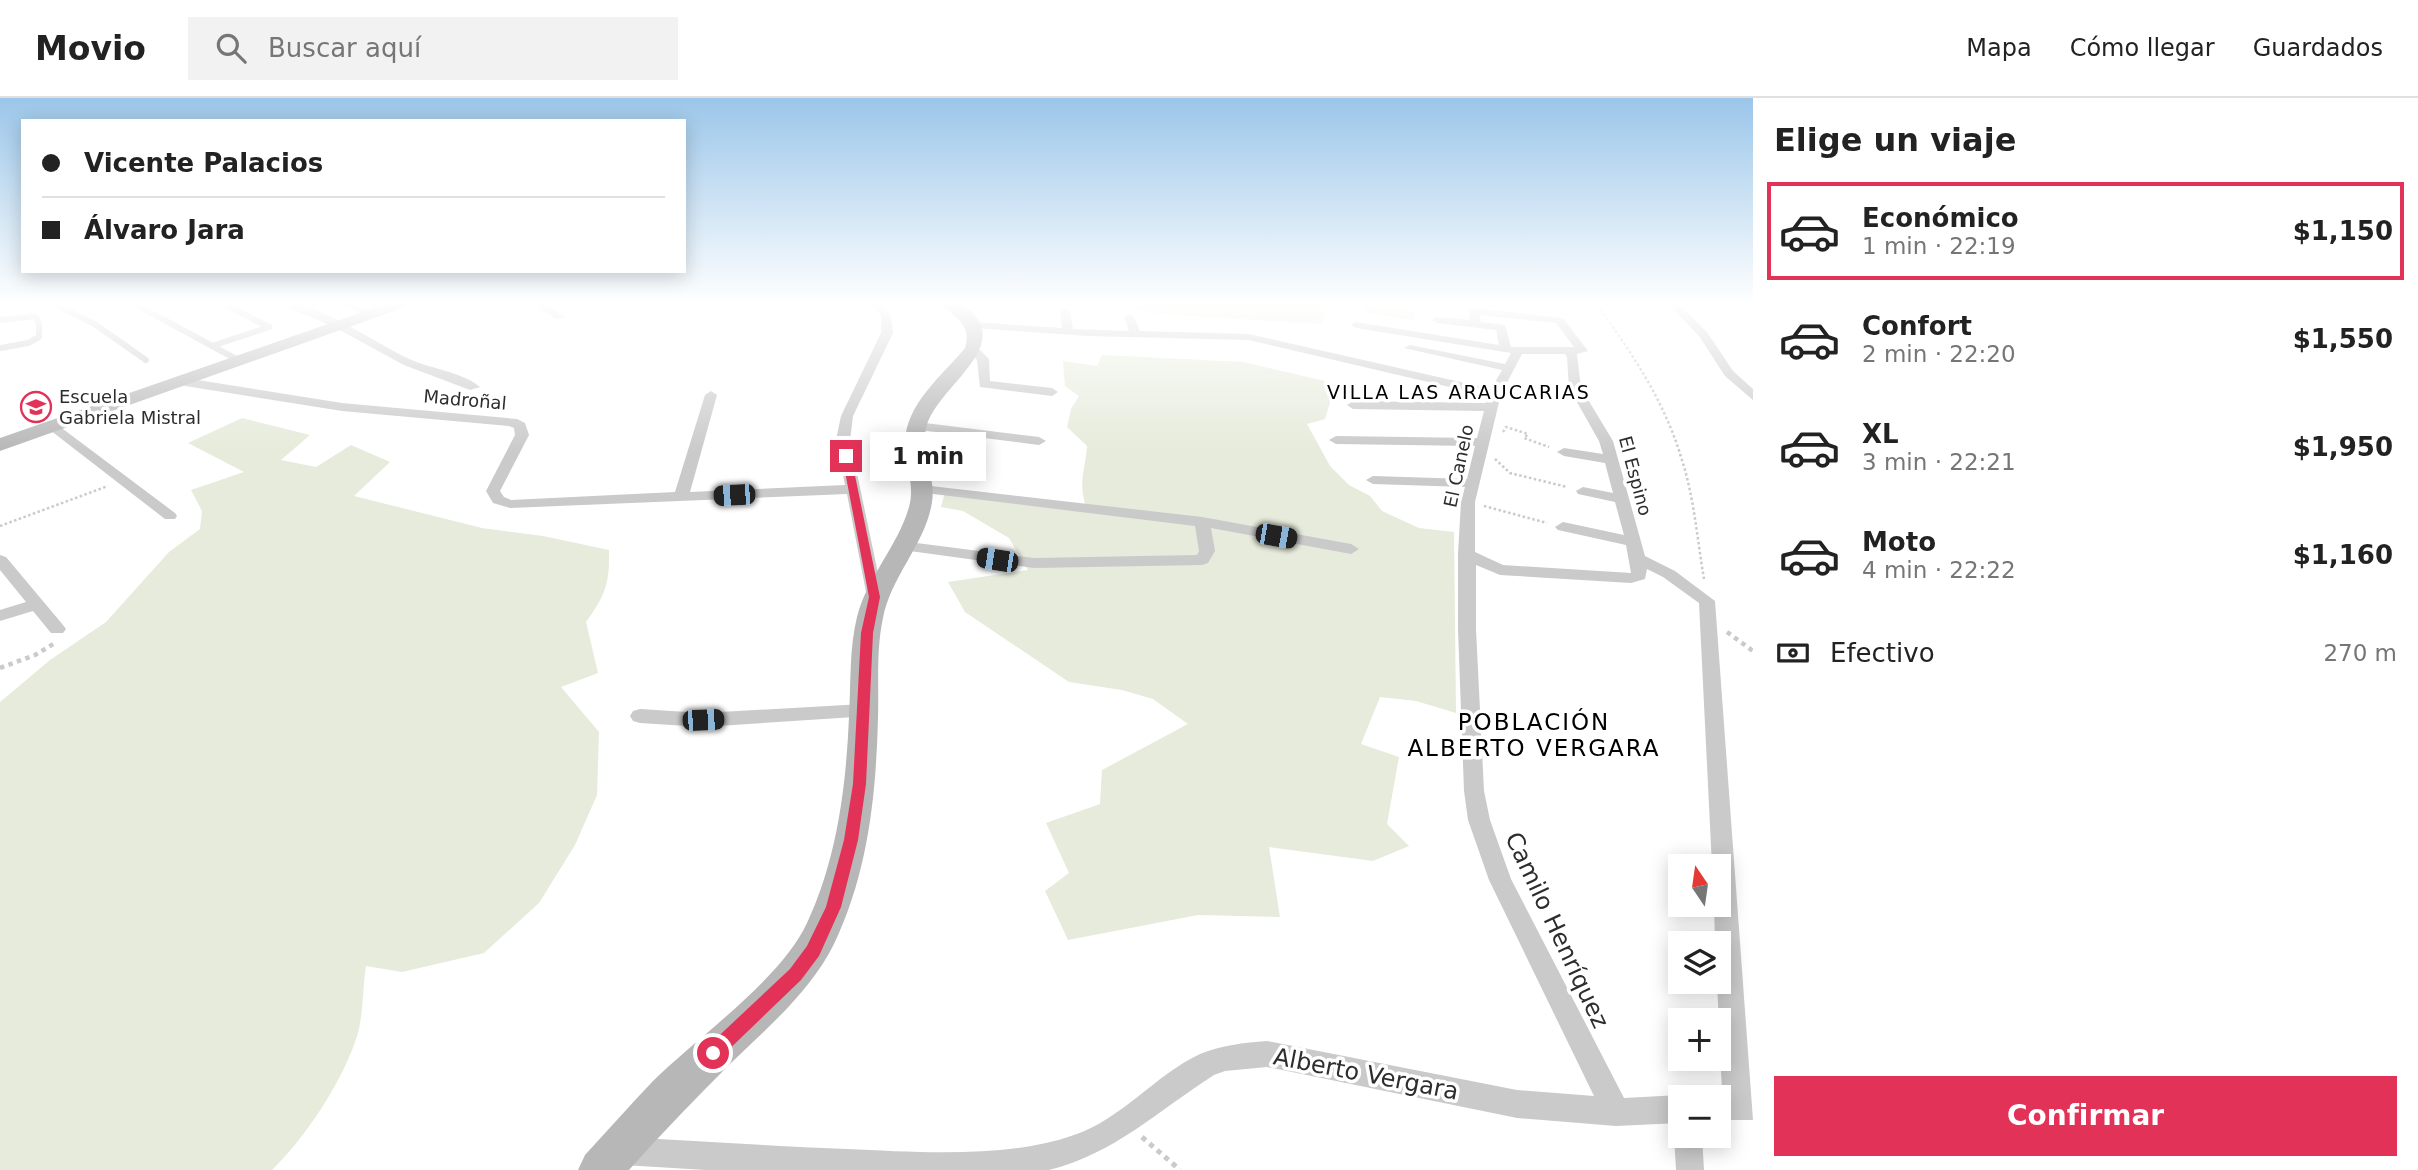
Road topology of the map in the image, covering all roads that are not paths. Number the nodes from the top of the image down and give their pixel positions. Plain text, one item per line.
1 (135, 352) edge
2 (223, 352) edge
3 (264, 352) edge
4 (388, 352) edge
5 (880, 352) edge
6 (963, 352) edge
7 (980, 352) edge
8 (1311, 352) edge
9 (1430, 352) edge
10 (1512, 352) edge
11 (1575, 352) edge
12 (1715, 352) edge
13 (146, 360) dead end
14 (240, 361) junction
15 (1509, 368) junction
16 (185, 382) junction
17 (474, 387) dead end
18 (1052, 392) dead end
19 (711, 395) dead end
20 (1753, 396) edge
21 (1493, 401) junction
22 (1353, 405) dead end
23 (917, 426) junction
24 (55, 427) junction
25 (1484, 435) junction
26 (1336, 440) dead end
27 (1039, 441) dead end
28 (0, 445) edge
29 (1564, 452) road end
30 (1611, 460) junction
31 (1373, 480) dead end
32 (1472, 483) junction
33 (855, 489) junction
34 (922, 489) junction
35 (1583, 491) road end
36 (681, 497) junction
37 (1622, 499) junction
38 (170, 516) dead end
39 (1202, 522) junction
40 (1563, 527) road end
41 (1633, 542) junction
42 (901, 546) junction
43 (1351, 549) dead end
44 (1466, 554) junction
45 (1638, 559) junction
46 (3, 569) edge
47 (875, 597) junction
48 (36, 604) junction
49 (0, 616) edge
50 (57, 629) road end
51 (863, 711) junction
52 (640, 716) dead end
53 (1736, 1106) edge
54 (1668, 1110) edge
55 (1616, 1112) junction
56 (1689, 1148) edge
57 (609, 1161) edge
58 (910, 1169) edge
59 (1690, 1170) edge

1 - 13 lane
2 - 14 lane
3 - 14 main road
4 - 17 street
5 - 33 street
6 - 23 main road
7 - 18 street
8 - 21 street
9 - 15 street
10 - 15 street, El Canelo
11 - 30 street, El Espino
12 - 20 street
14 - 16 main road
15 - 21 street, El Canelo
16 - 24 main road
16 - 36 street, Madroñal
19 - 36 street
21 - 22 street
21 - 25 street, El Canelo
23 - 27 street
23 - 34 main road
24 - 28 main road
24 - 38 street
25 - 26 street
25 - 32 street, El Canelo
29 - 30 street
30 - 37 street, El Espino
31 - 32 street
32 - 44 street, El Canelo
33 - 36 street, Madroñal
33 - 47 street
34 - 39 street
34 - 42 main road
35 - 37 street
37 - 41 street, El Espino
39 - 42 street
39 - 43 street
40 - 41 street
41 - 45 street, El Espino
42 - 47 main road
44 - 45 street, El Espino
44 - 55 street, Camilo Henríquez
45 - 53 street
46 - 48 street
47 - 51 main road
48 - 49 street
48 - 50 street
51 - 52 street
51 - 57 main road
54 - 55 street, Alberto Vergara
55 - 58 street, Alberto Vergara
56 - 59 street
57 - 58 street, Alberto Vergara

